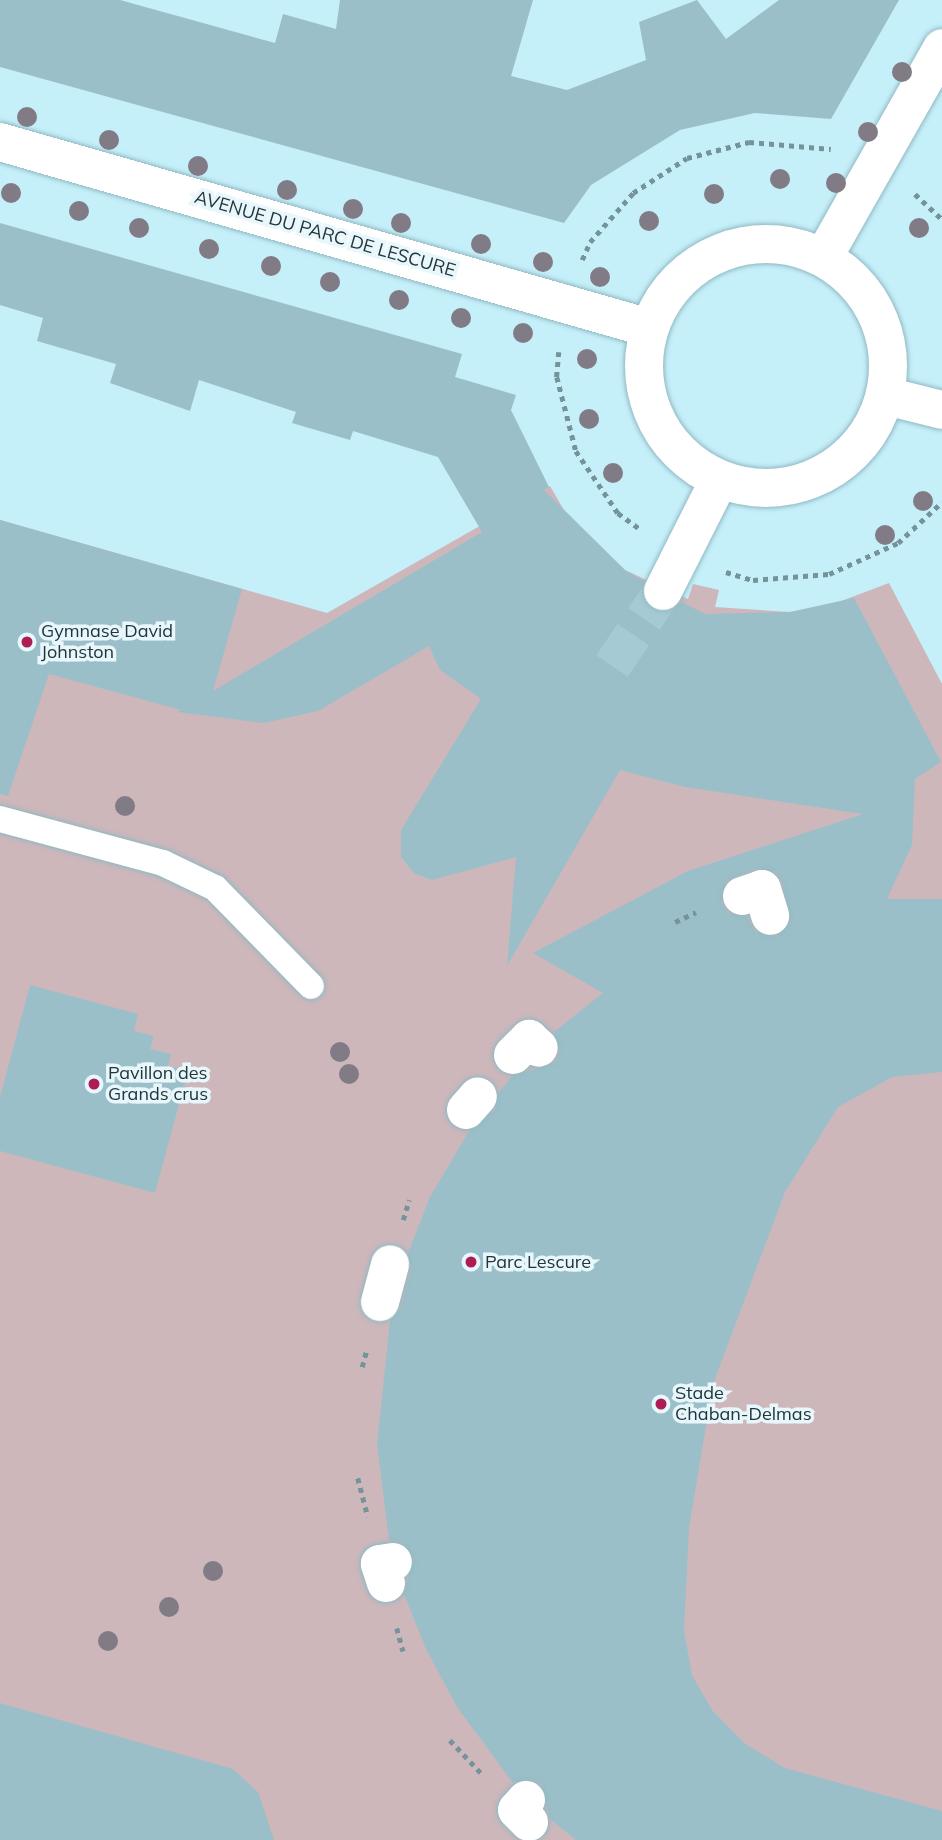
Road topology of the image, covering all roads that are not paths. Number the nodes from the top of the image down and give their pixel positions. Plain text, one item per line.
1 (942, 48) edge
2 (0, 142) edge
3 (824, 256) junction
4 (649, 328) junction
5 (886, 396) junction
6 (942, 410) edge
7 (719, 480) junction
8 (671, 575) tunnel mouth
9 (0, 819) edge
10 (312, 986) dead end

1 - 3 street
2 - 4 street, AVENUE DU PARC DE LESCURE
3 - 4 street
3 - 5 street
4 - 7 street
5 - 6 street
5 - 7 street
7 - 8 street
9 - 10 lane

